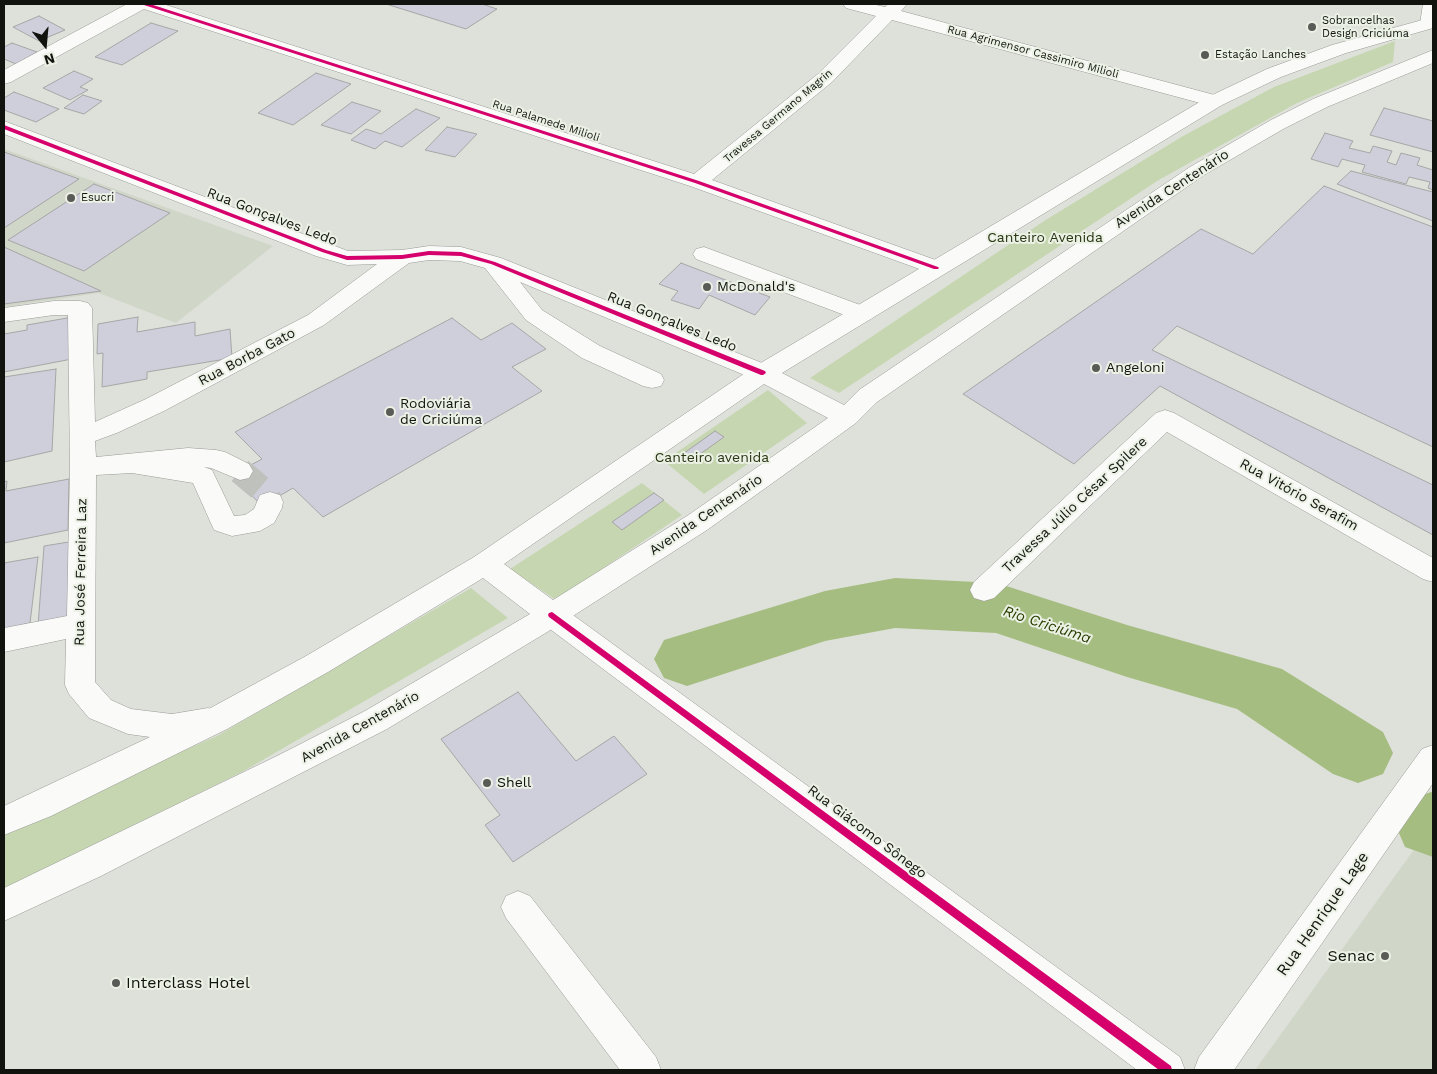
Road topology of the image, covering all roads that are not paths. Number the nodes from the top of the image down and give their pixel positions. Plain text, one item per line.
1 (140, 4) edge
2 (146, 4) edge
3 (852, 4) edge
4 (894, 9) edge
5 (1431, 16) edge
6 (1429, 59) edge
7 (4, 78) edge
8 (1214, 101) junction
9 (4, 127) edge
10 (697, 182) junction
11 (704, 254) dead end
12 (402, 257) junction
13 (493, 263) junction
14 (936, 268) junction
15 (862, 314) junction
16 (4, 315) edge
17 (763, 373) junction
18 (652, 380) dead end
19 (847, 417) junction
20 (1165, 420) joint
21 (82, 436) junction
22 (132, 464) junction
23 (83, 467) junction
24 (240, 471) tunnel mouth
25 (270, 502) dead end
26 (484, 564) junction
27 (1433, 571) edge
28 (984, 590) dead end
29 (552, 615) junction
30 (81, 624) junction
31 (4, 640) edge
32 (216, 720) junction
33 (1433, 758) edge
34 (4, 821) edge
35 (4, 905) edge
36 (518, 907) dead end
37 (643, 1070) edge
38 (1167, 1070) edge
39 (1212, 1070) edge

1 - 7 street
2 - 10 street, Rua Palamede Milioli
3 - 4 street, Rua Agrimensor Cassimiro Milioli
4 - 8 street, Rua Agrimensor Cassimiro Milioli
4 - 10 street, Travessa Germano Magrin
5 - 6 street
5 - 8 street
6 - 19 street, Avenida Centenário
8 - 14 street
9 - 12 street, Rua Gonçalves Ledo
10 - 14 street, Rua Palamede Milioli
11 - 15 street
12 - 13 street, Rua Gonçalves Ledo
12 - 21 street, Rua Borba Gato
13 - 17 street, Rua Gonçalves Ledo
13 - 18 street
14 - 15 street
15 - 17 street
16 - 21 street, Rua José Ferreira Laz
17 - 19 street, Rua Gonçalves Ledo
17 - 26 street
19 - 29 street, Avenida Centenário
20 - 27 street, Rua Vitório Serafim
20 - 28 street, Travessa Júlio César Spilere
21 - 23 street, Rua José Ferreira Laz
22 - 23 street
22 - 24 street
22 - 25 street
23 - 30 street, Rua José Ferreira Laz
26 - 29 street, Rua Giácomo Sônego
26 - 32 street
29 - 35 street, Avenida Centenário
29 - 38 street, Rua Giácomo Sônego
30 - 31 street
30 - 32 street, Rua José Ferreira Laz
32 - 34 street
33 - 39 street, Rua Henrique Lage
36 - 37 street

